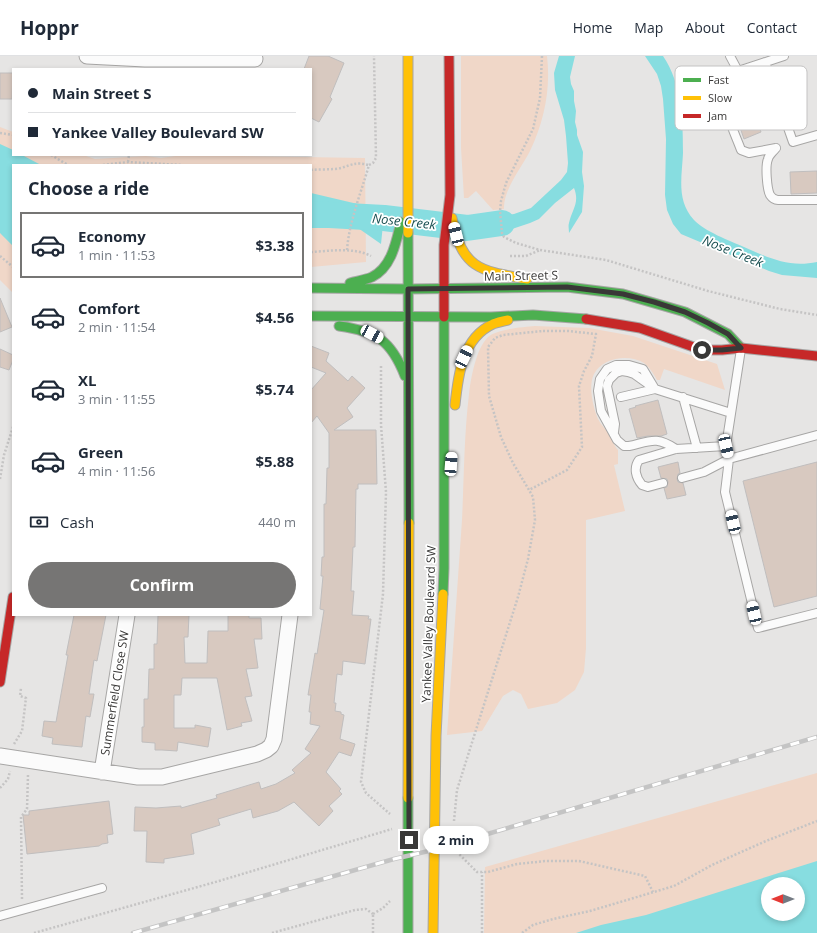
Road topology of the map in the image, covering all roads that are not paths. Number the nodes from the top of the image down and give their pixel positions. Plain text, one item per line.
1 (87, 56) edge
2 (408, 56) edge
3 (448, 56) edge
4 (730, 56) edge
5 (784, 56) edge
6 (126, 57) edge
7 (255, 59) dead end
8 (765, 62) junction
9 (735, 66) edge
10 (753, 66) edge
11 (766, 66) edge
12 (734, 130) edge
13 (789, 130) edge
14 (817, 135) edge
15 (408, 195) junction
16 (450, 195) junction
17 (817, 200) edge
18 (567, 287) junction
19 (312, 288) edge
20 (329, 288) junction
21 (408, 289) junction
22 (444, 289) junction
23 (533, 315) junction
24 (312, 316) edge
25 (408, 317) junction
26 (444, 317) junction
27 (312, 323) edge
28 (741, 348) junction
29 (817, 356) edge
30 (408, 385) junction
31 (655, 389) junction
32 (621, 397) dead end
33 (683, 397) junction
34 (455, 413) dead end
35 (731, 413) junction
36 (453, 433) dead end
37 (817, 435) edge
38 (726, 446) junction
39 (697, 448) junction
40 (676, 449) junction
41 (729, 459) junction
42 (682, 478) dead end
43 (663, 483) dead end
44 (444, 568) junction
45 (12, 604) edge
46 (817, 613) edge
47 (127, 616) edge
48 (290, 616) edge
49 (0, 682) edge
50 (6, 757) edge
51 (102, 772) junction
52 (102, 888) dead end
53 (0, 916) edge
54 (408, 933) edge
55 (433, 933) edge

1 - 6 street
2 - 15 main road, Yankee Valley Boulevard SW
3 - 16 main road
4 - 9 lane
5 - 8 lane
6 - 7 street
8 - 10 lane
8 - 11 lane
12 - 17 lane
13 - 14 lane
15 - 20 main road
15 - 21 main road, Yankee Valley Boulevard SW
16 - 18 main road
16 - 22 main road, Yankee Valley Boulevard SW
18 - 22 main road, Main Street S
18 - 28 main road, Main Street S
19 - 20 main road, Main Street S
20 - 21 main road, Main Street S
21 - 22 main road, Main Street S
21 - 25 main road, Yankee Valley Boulevard SW
22 - 26 main road, Yankee Valley Boulevard SW
23 - 26 main road
23 - 28 main road
23 - 34 main road
24 - 25 main road
25 - 26 main road
25 - 30 main road, Yankee Valley Boulevard SW
26 - 44 main road, Yankee Valley Boulevard SW
27 - 30 main road
28 - 29 main road
28 - 35 lane
30 - 54 main road, Yankee Valley Boulevard SW
31 - 32 lane
31 - 33 lane
31 - 40 lane
33 - 35 lane
33 - 39 lane
35 - 38 lane
36 - 44 main road
37 - 41 lane
38 - 39 lane
38 - 41 lane
39 - 40 lane
40 - 43 lane
41 - 42 lane
41 - 46 lane
44 - 55 main road, Yankee Valley Boulevard SW
45 - 49 main road
47 - 51 street, Summerfield Close SW
48 - 51 street, Summerfield Close SW
50 - 51 street, Summerfield Close SW
52 - 53 lane

